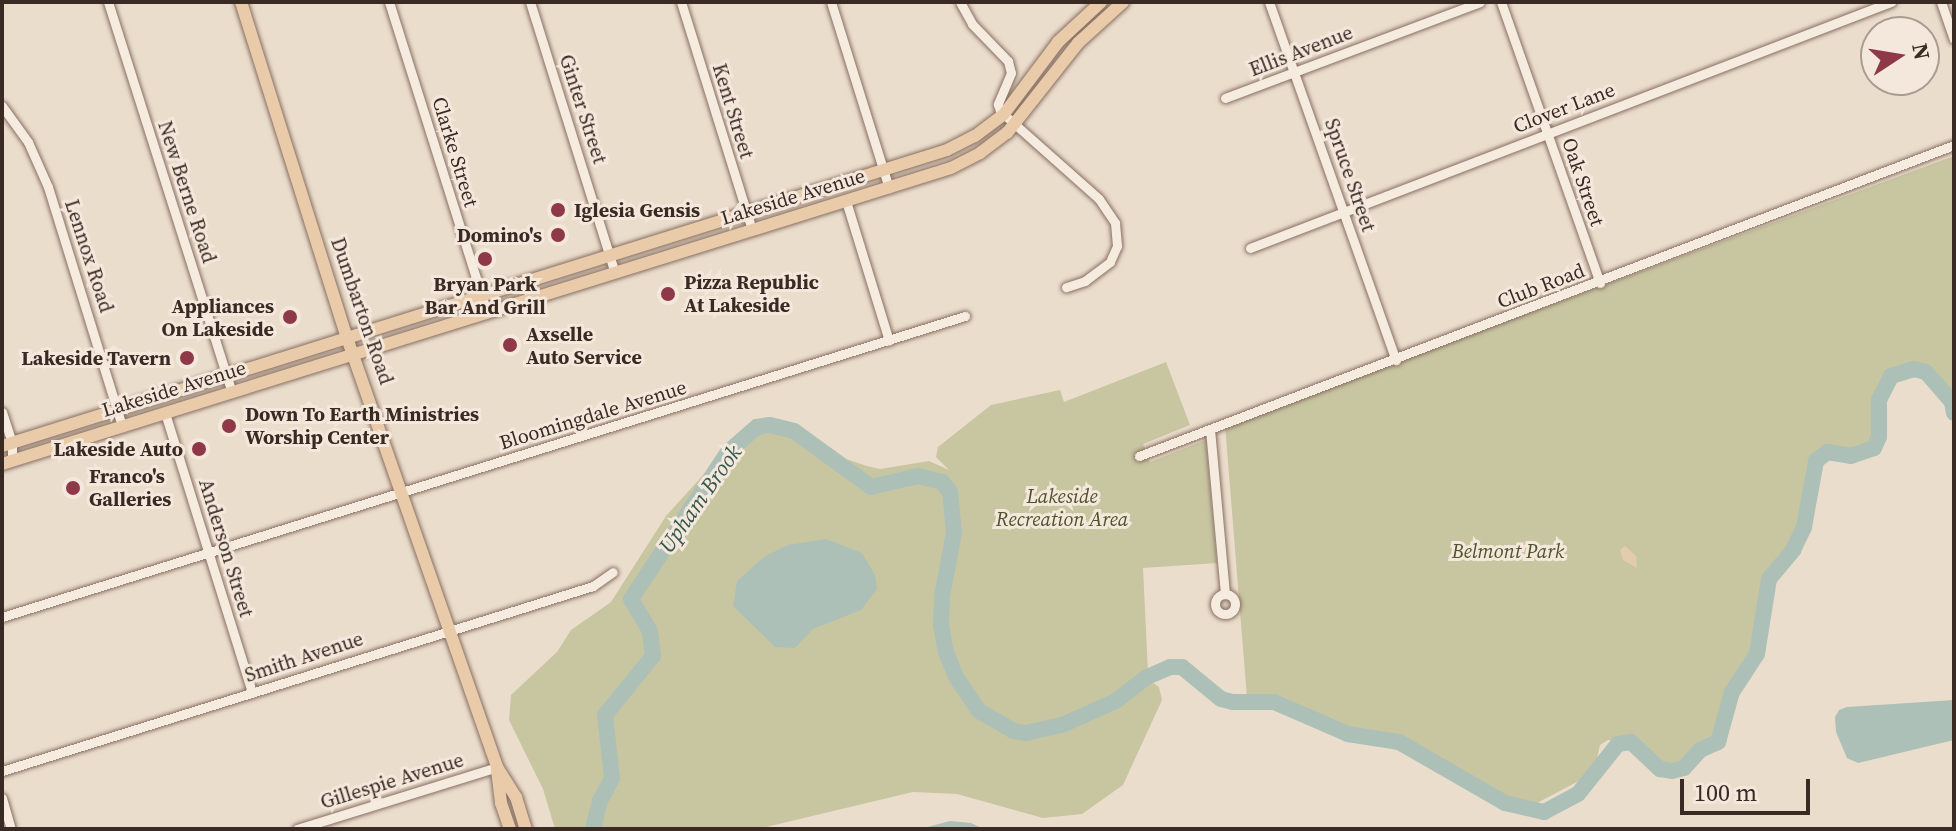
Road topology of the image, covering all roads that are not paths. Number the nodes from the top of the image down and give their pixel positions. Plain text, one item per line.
1 (108, 2) edge
2 (241, 2) edge
3 (389, 2) edge
4 (530, 2) edge
5 (681, 2) edge
6 (831, 2) edge
7 (960, 2) edge
8 (1101, 2) edge
9 (1123, 2) edge
10 (1269, 2) edge
11 (1480, 2) edge
12 (1501, 2) edge
13 (1891, 2) edge
14 (1941, 2) edge
15 (1954, 39) edge
16 (1296, 73) junction
17 (1225, 98) dead end
18 (2, 106) edge
19 (1004, 114) junction
20 (1016, 124) junction
21 (1548, 135) junction
22 (1954, 145) edge
23 (884, 171) junction
24 (889, 188) junction
25 (846, 201) junction
26 (1344, 212) junction
27 (746, 214) junction
28 (752, 230) junction
29 (1250, 248) dead end
30 (610, 256) junction
31 (615, 273) junction
32 (1600, 283) junction
33 (1066, 287) dead end
34 (481, 296) junction
35 (487, 313) junction
36 (965, 316) dead end
37 (347, 338) junction
38 (889, 341) junction
39 (353, 354) junction
40 (1396, 360) junction
41 (227, 376) junction
42 (232, 392) junction
43 (117, 410) junction
44 (2, 412) edge
45 (165, 413) junction
46 (122, 426) junction
47 (1210, 429) junction
48 (7, 444) edge
49 (1139, 456) dead end
50 (7, 462) edge
51 (403, 493) junction
52 (209, 554) junction
53 (613, 572) dead end
54 (1225, 594) dead end
55 (2, 617) edge
56 (450, 629) junction
57 (252, 693) junction
58 (497, 767) junction
59 (2, 771) edge
60 (2, 798) edge
61 (11, 829) edge
62 (297, 829) edge
63 (510, 829) edge
64 (526, 829) edge

1 - 41 street, New Berne Road
2 - 37 main road, Dumbarton Road
3 - 34 street, Clarke Street
4 - 30 street, Ginter Street
5 - 27 street, Kent Street
6 - 23 street
7 - 19 street
8 - 19 main road, Lakeside Avenue
9 - 20 main road, Lakeside Avenue
10 - 16 street, Spruce Street
11 - 16 street, Ellis Avenue
12 - 21 street, Oak Street
13 - 21 street, Clover Lane
14 - 15 street
16 - 17 street, Ellis Avenue
16 - 26 street, Spruce Street
18 - 43 street, Lennox Road
19 - 20 street
19 - 23 main road, Lakeside Avenue
20 - 24 main road, Lakeside Avenue
20 - 33 street
21 - 26 street, Clover Lane
21 - 32 street, Oak Street
22 - 32 street, Club Road
23 - 24 street
23 - 27 main road, Lakeside Avenue
24 - 25 main road, Lakeside Avenue
25 - 28 main road, Lakeside Avenue
25 - 38 street
26 - 29 street, Clover Lane
26 - 40 street, Spruce Street
27 - 28 street, Kent Street
27 - 30 main road, Lakeside Avenue
28 - 31 main road, Lakeside Avenue
30 - 31 street, Ginter Street
30 - 34 main road, Lakeside Avenue
31 - 35 main road, Lakeside Avenue
32 - 40 street, Club Road
34 - 35 street, Clarke Street
34 - 37 main road, Lakeside Avenue
35 - 39 main road, Lakeside Avenue
36 - 38 street, Bloomingdale Avenue
37 - 39 main road, Dumbarton Road
37 - 41 main road, Lakeside Avenue
38 - 51 street, Bloomingdale Avenue
39 - 42 main road, Lakeside Avenue
39 - 51 main road, Dumbarton Road
40 - 47 street, Club Road
41 - 42 street, New Berne Road
41 - 43 main road, Lakeside Avenue
42 - 45 main road, Lakeside Avenue
43 - 46 street, Lennox Road
43 - 48 main road, Lakeside Avenue
44 - 48 street
45 - 46 main road, Lakeside Avenue
45 - 52 street, Anderson Street
46 - 50 main road, Lakeside Avenue
47 - 49 street, Club Road
47 - 54 street
48 - 50 street
51 - 52 street, Bloomingdale Avenue
51 - 56 main road, Dumbarton Road
52 - 55 street, Bloomingdale Avenue
52 - 57 street, Anderson Street
53 - 56 street, Smith Avenue
56 - 57 street, Smith Avenue
56 - 58 main road, Dumbarton Road
57 - 59 street, Smith Avenue
58 - 62 street, Gillespie Avenue
58 - 63 main road, Dumbarton Road
58 - 64 main road, Dumbarton Road
60 - 61 street

